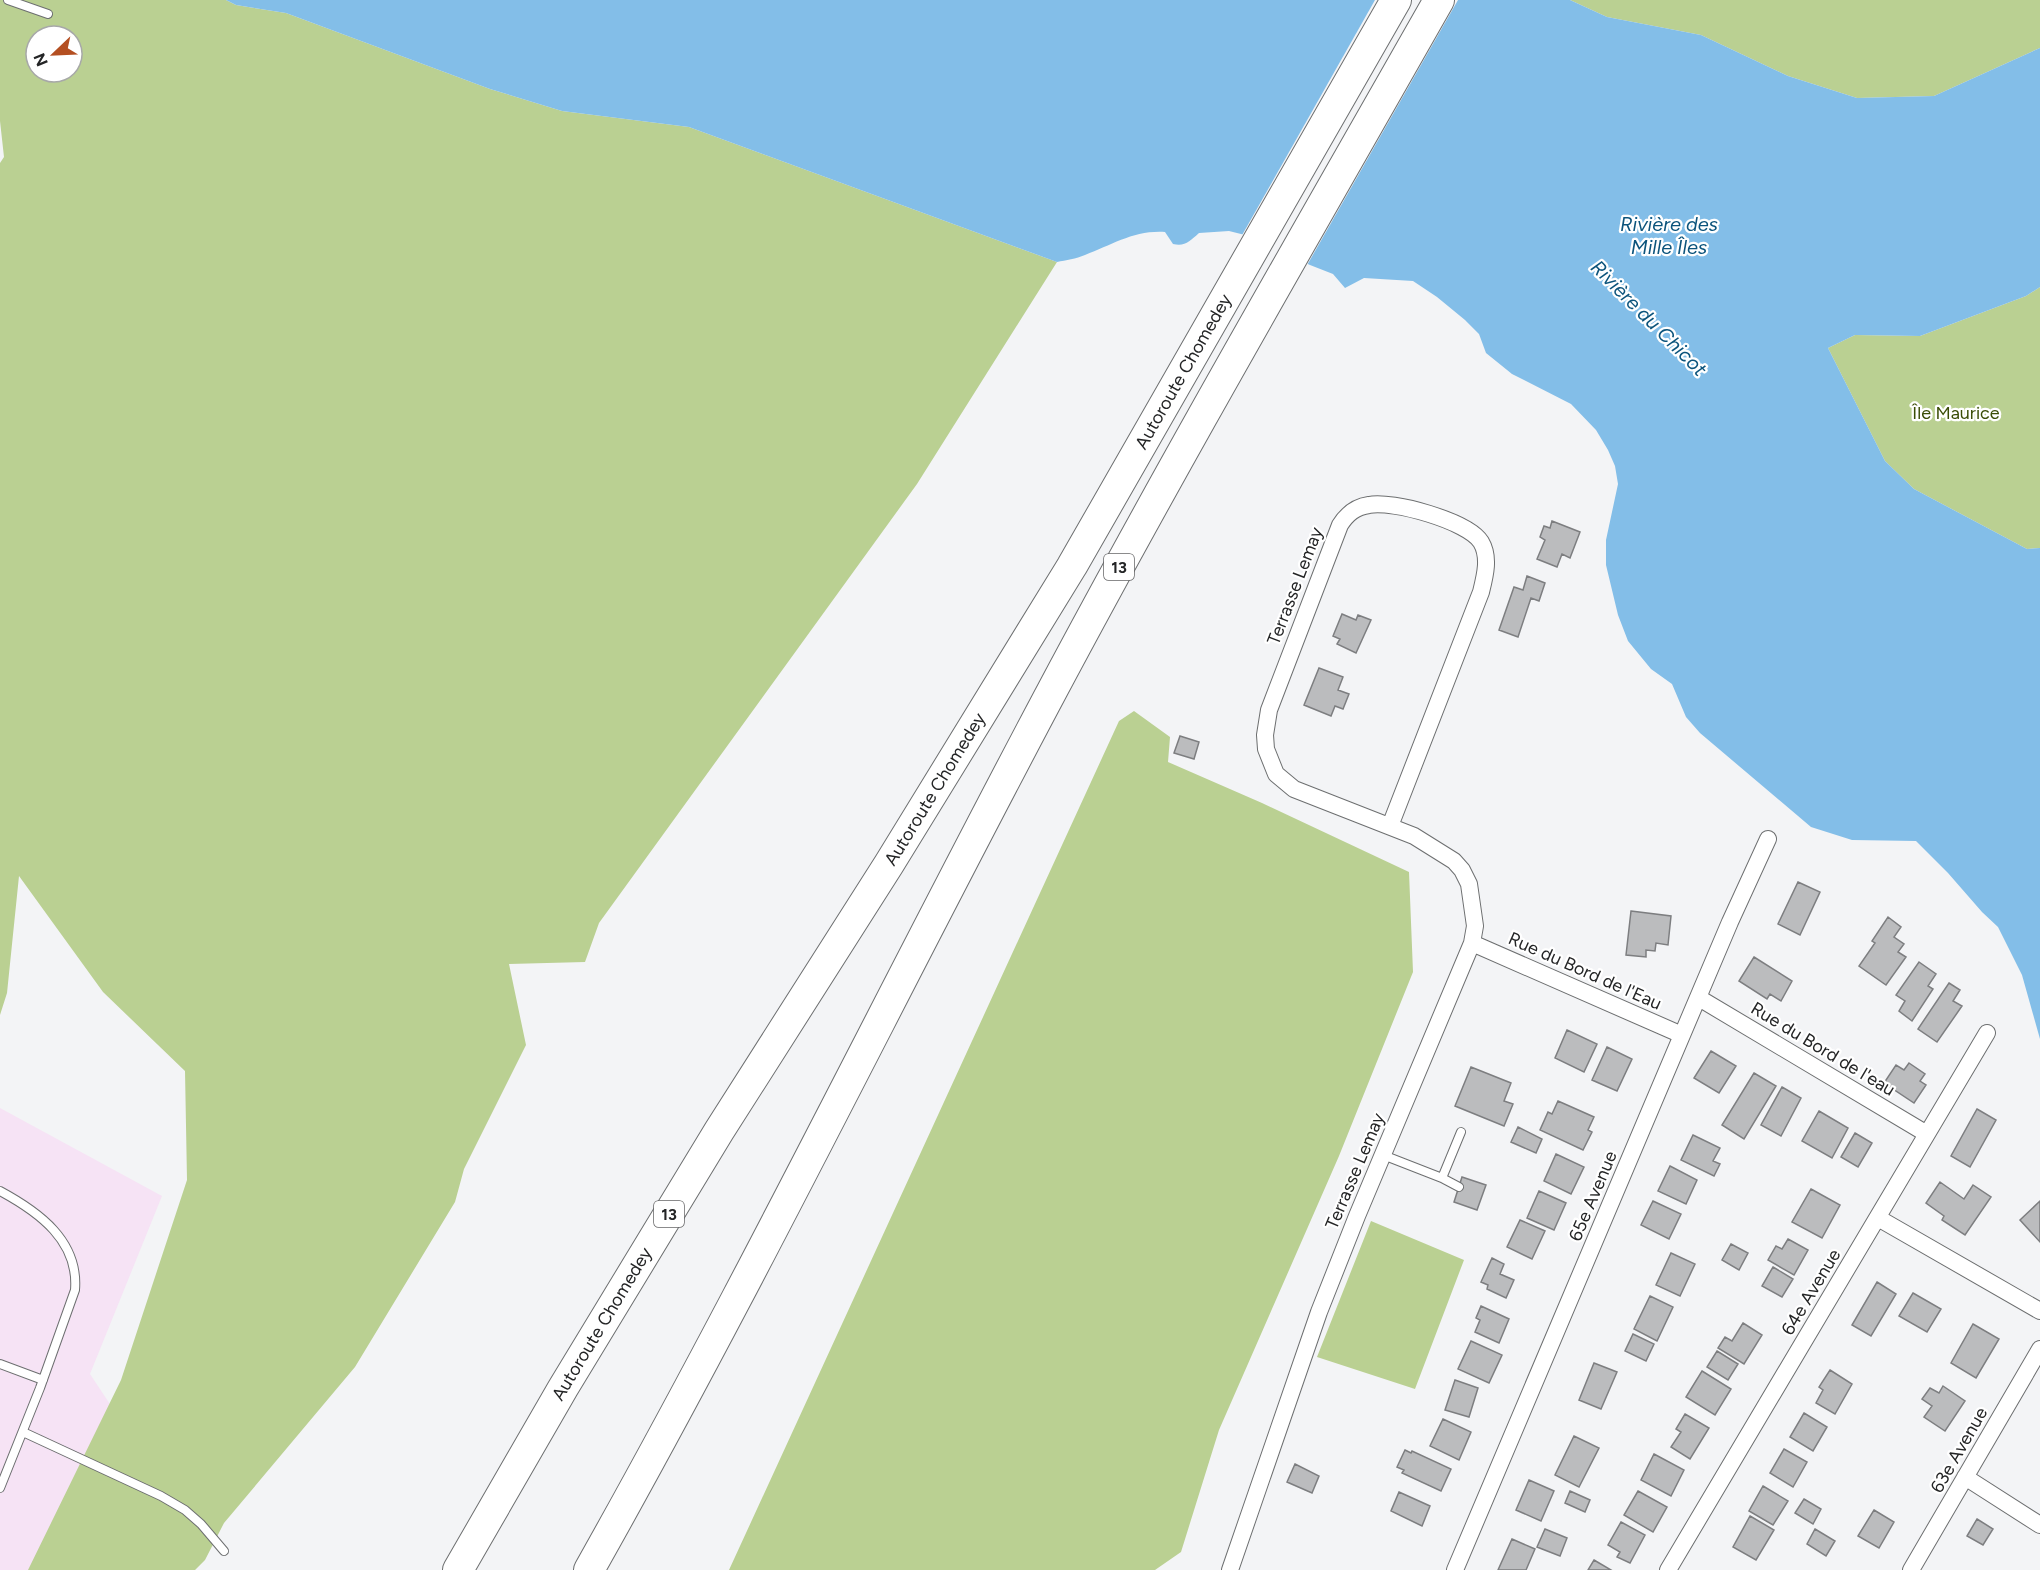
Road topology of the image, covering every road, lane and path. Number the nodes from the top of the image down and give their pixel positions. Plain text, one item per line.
1 (9, 0) edge
2 (1396, 0) edge
3 (1439, 0) edge
4 (31, 4) edge
5 (48, 14) dead end
6 (1390, 826) junction
7 (1768, 839) dead end
8 (1472, 943) junction
9 (1699, 998) junction
10 (1987, 1033) dead end
11 (1682, 1035) junction
12 (1461, 1132) dead end
13 (1927, 1134) junction
14 (1383, 1155) junction
15 (1442, 1178) junction
16 (1459, 1187) dead end
17 (0, 1191) edge
18 (1878, 1218) junction
19 (2040, 1311) edge
20 (2040, 1349) edge
21 (0, 1364) edge
22 (43, 1380) junction
23 (23, 1432) junction
24 (1965, 1477) junction
25 (0, 1488) edge
26 (2040, 1525) edge
27 (224, 1551) dead end
28 (458, 1570) edge
29 (588, 1570) edge
30 (1230, 1570) edge
31 (1455, 1570) edge
32 (1668, 1570) edge
33 (1911, 1570) edge

1 - 4 lane
2 - 28 highway, Autoroute Chomedey / 13
3 - 29 highway, 13
4 - 5 lane
6 - 6 street, Terrasse Lemay
6 - 8 street, Terrasse Lemay
7 - 9 street, 65e Avenue
8 - 11 street, Rue du Bord de l'Eau
8 - 14 street, Terrasse Lemay
9 - 11 street, 65e Avenue
9 - 13 street, Rue du Bord de l'eau
10 - 13 street, 64e Avenue
11 - 31 street, 65e Avenue
12 - 15 lane
13 - 18 street, 64e Avenue
14 - 15 lane
14 - 30 street, Terrasse Lemay
15 - 16 lane
17 - 22 lane
18 - 19 street
18 - 32 street, 64e Avenue
20 - 24 street, 63e Avenue
21 - 22 lane
22 - 23 lane
23 - 25 lane
23 - 27 lane
24 - 26 street
24 - 33 street, 63e Avenue

